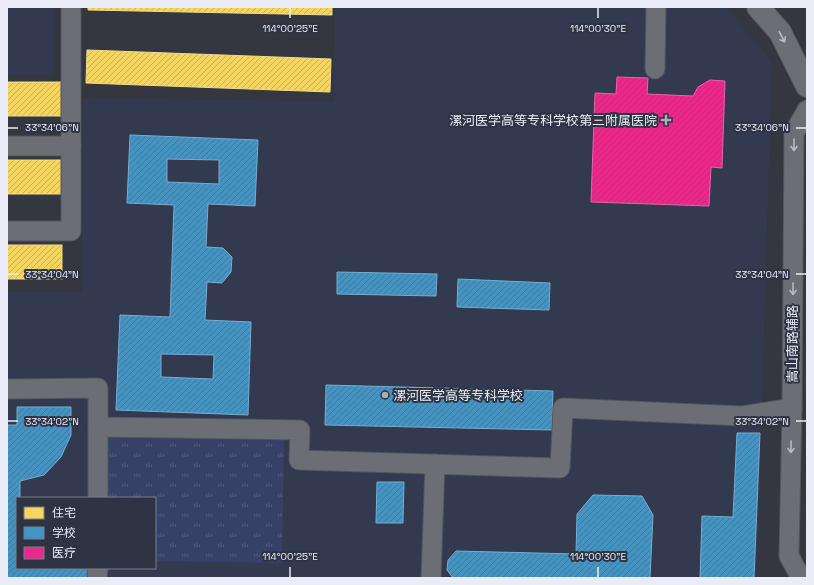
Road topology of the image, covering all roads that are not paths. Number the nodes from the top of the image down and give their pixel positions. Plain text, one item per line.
1 (71, 7) edge
2 (656, 7) edge
3 (758, 7) edge
4 (655, 69) dead end
5 (807, 86) edge
6 (807, 110) edge
7 (7, 146) edge
8 (71, 146) junction
9 (7, 231) edge
10 (7, 389) edge
11 (792, 408) junction
12 (98, 427) junction
13 (435, 464) junction
14 (98, 497) edge
15 (431, 578) edge
16 (801, 578) edge

1 - 8 street
2 - 4 street
3 -> 5 main road
6 -> 11 street, 嵩山南路辅路
7 - 8 street
8 - 9 street
10 - 12 street
11 - 13 street
11 -> 16 street, 嵩山南路辅路
12 - 13 street
12 - 14 street
13 - 15 street

